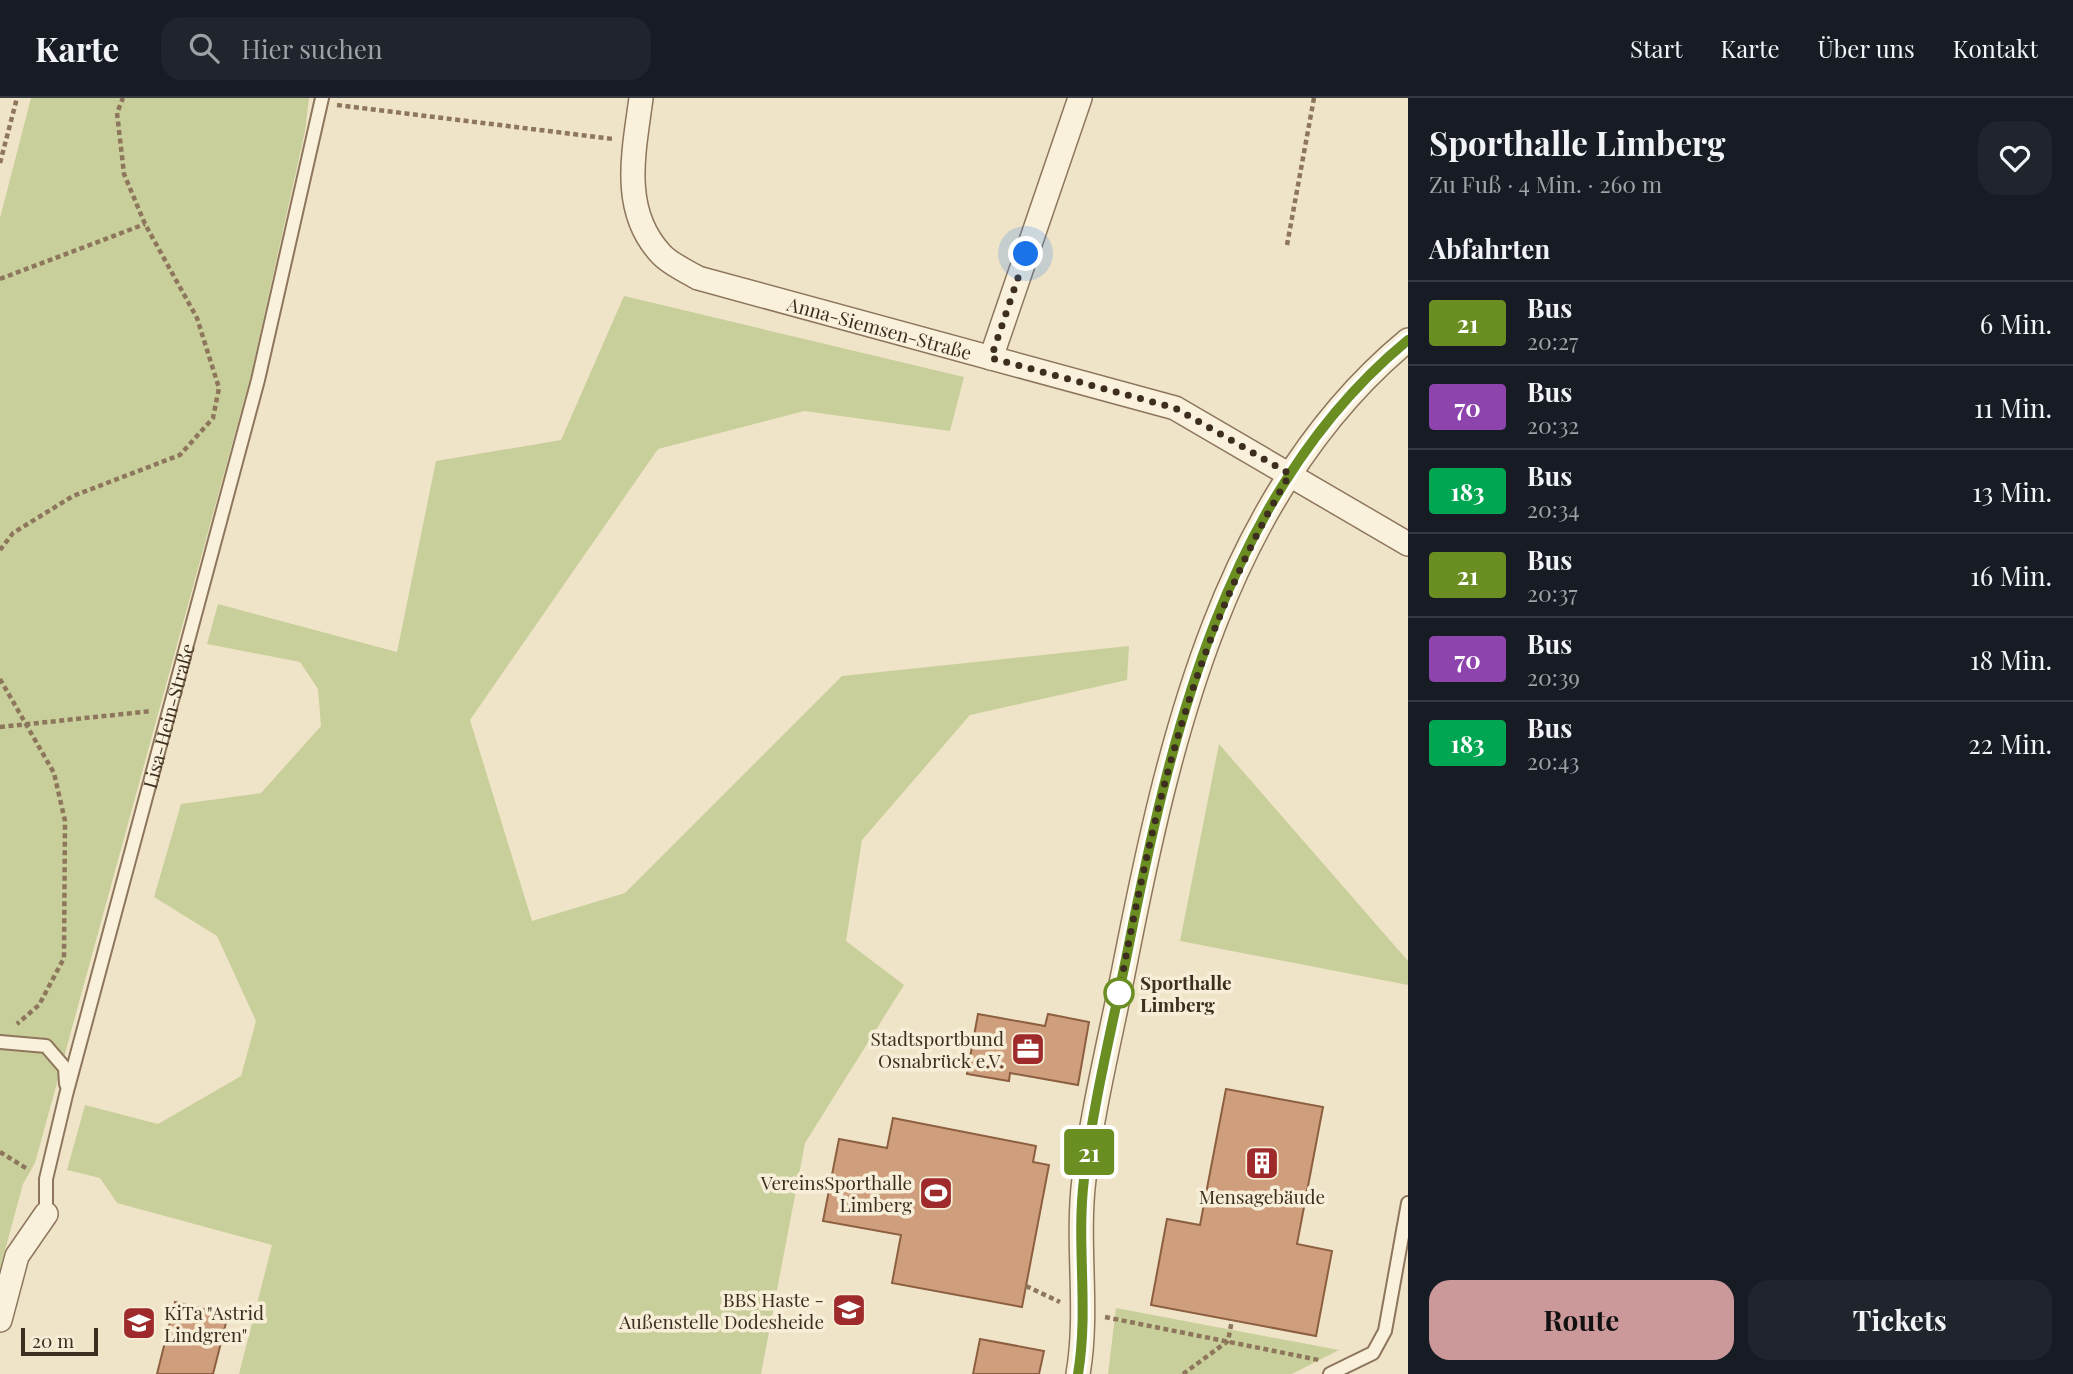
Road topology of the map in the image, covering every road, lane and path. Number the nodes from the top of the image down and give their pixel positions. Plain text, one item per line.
1 (17, 98) edge
2 (123, 98) edge
3 (641, 98) edge
4 (1080, 98) edge
5 (1314, 98) edge
6 (322, 101) edge
7 (635, 142) junction
8 (0, 163) edge
9 (145, 224) junction
10 (1287, 246) dead end
11 (0, 279) edge
12 (1408, 340) edge
13 (991, 358) junction
14 (1290, 474) junction
15 (1408, 544) edge
16 (0, 550) edge
17 (0, 679) edge
18 (170, 709) junction
19 (28, 724) junction
20 (0, 727) edge
21 (10, 1030) dead end
22 (0, 1042) edge
23 (66, 1095) junction
24 (0, 1152) edge
25 (46, 1179) junction
26 (1408, 1203) edge
27 (46, 1214) joint
28 (1026, 1286) dead end
29 (1083, 1313) junction
30 (0, 1320) edge
31 (1232, 1320) dead end
32 (1228, 1340) junction
33 (1346, 1366) junction
34 (1078, 1374) edge
35 (1182, 1374) edge
36 (1330, 1374) edge

1 - 8 path
2 - 9 path
3 - 7 street, Anna-Siemsen-Straße
4 - 13 street
5 - 10 path
6 - 7 path
6 - 18 lane, Lisa-Hein-Straße
7 - 13 street, Anna-Siemsen-Straße
9 - 11 path
9 - 16 path
12 - 14 street
13 - 14 street, Anna-Siemsen-Straße
14 - 15 street, Anna-Siemsen-Straße
14 - 29 street
17 - 19 path
18 - 19 path
18 - 23 lane, Lisa-Hein-Straße
19 - 20 path
19 - 21 path
22 - 23 lane
23 - 25 lane, Lisa-Hein-Straße
24 - 25 path
25 - 27 lane, Lisa-Hein-Straße
26 - 33 lane
27 - 30 street, Lisa-Hein-Straße
28 - 29 path
29 - 32 path
29 - 34 street
31 - 32 path
32 - 33 path
32 - 35 path
33 - 36 lane

